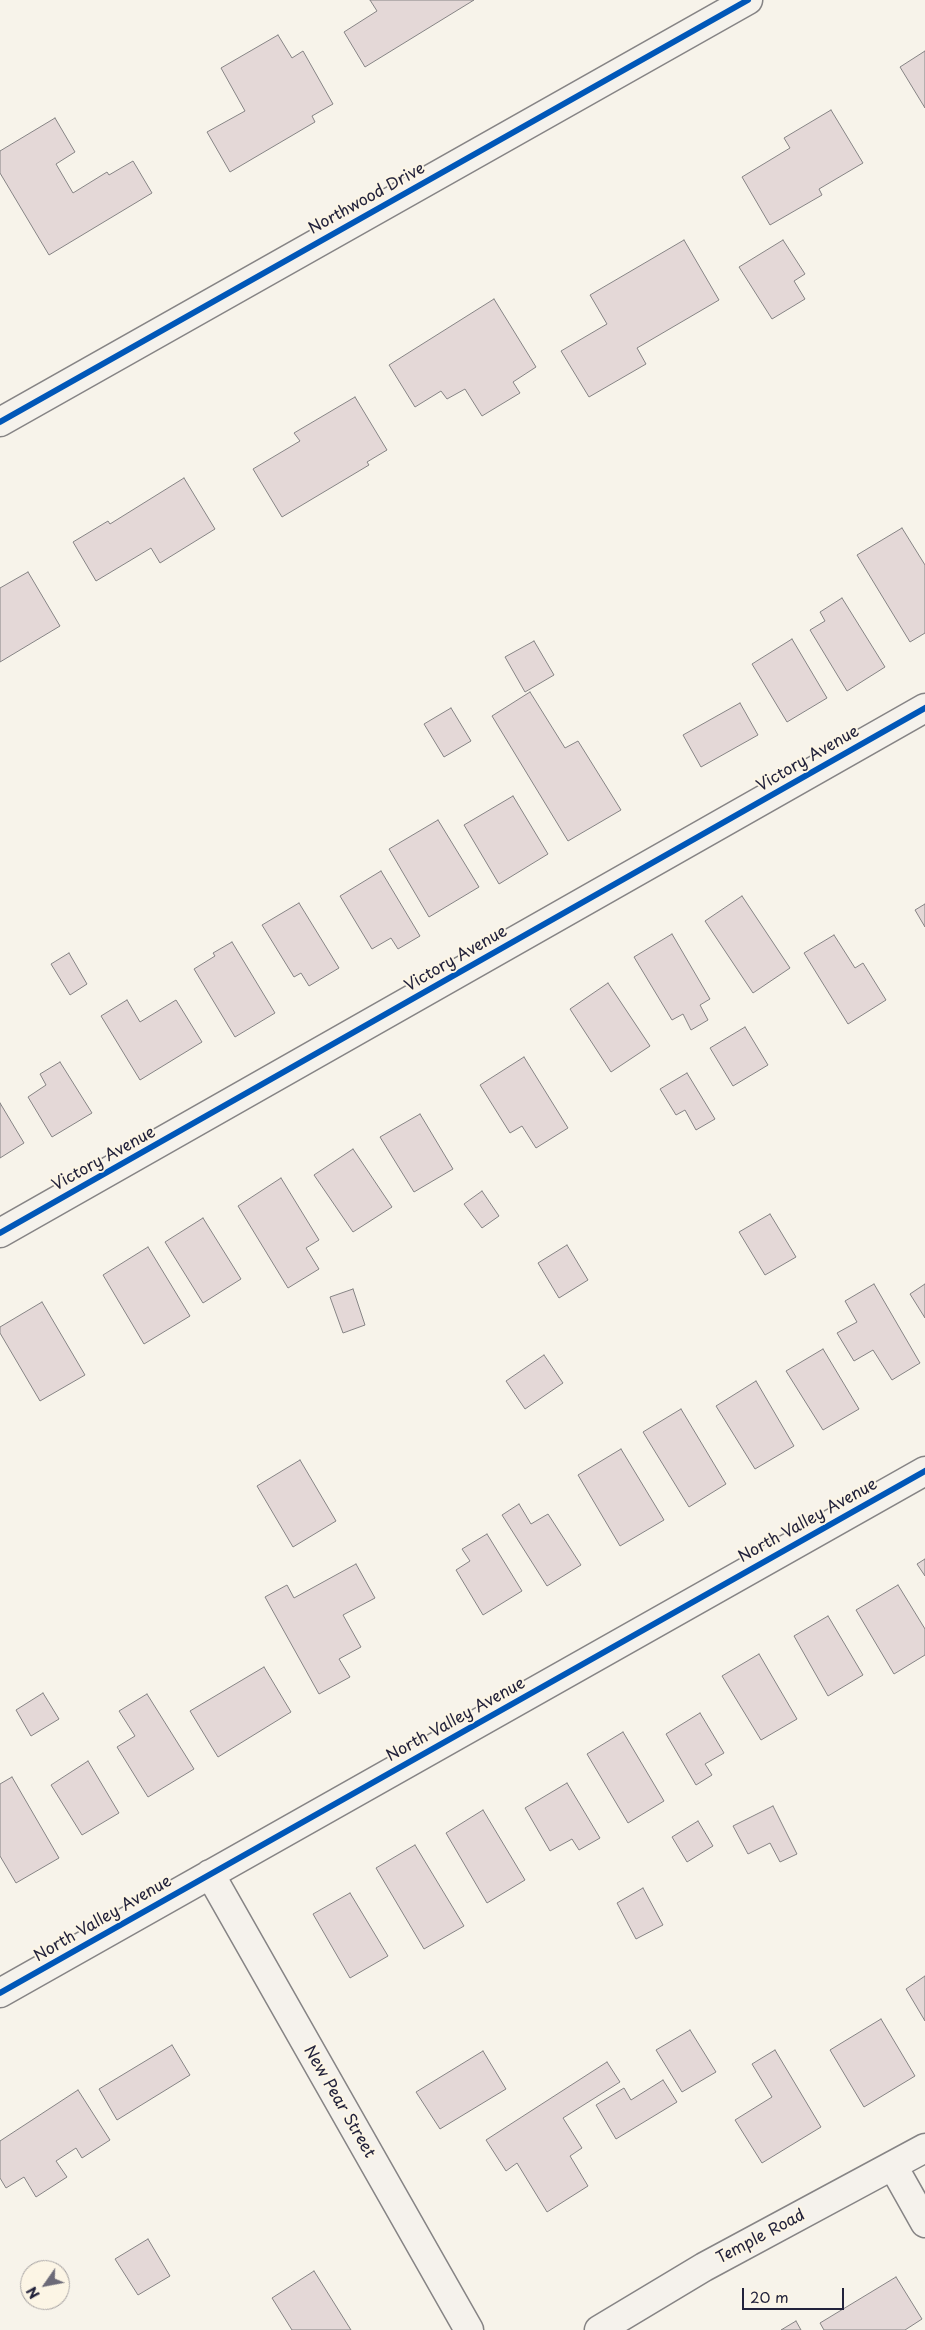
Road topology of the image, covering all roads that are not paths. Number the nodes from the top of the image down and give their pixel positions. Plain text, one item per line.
1 (748, 0) edge
2 (0, 422) edge
3 (925, 708) edge
4 (0, 1233) edge
5 (925, 1471) edge
6 (210, 1874) junction
7 (0, 1993) edge
8 (925, 2148) edge
9 (893, 2166) junction
10 (925, 2223) edge
11 (469, 2330) edge
12 (599, 2330) edge

1 - 2 street, Northwood Drive
3 - 4 street, Victory Avenue
5 - 6 street, North Valley Avenue
6 - 7 street, North Valley Avenue
6 - 11 street, New Pear Street
8 - 9 street, Temple Road
9 - 10 street
9 - 12 street, Temple Road

